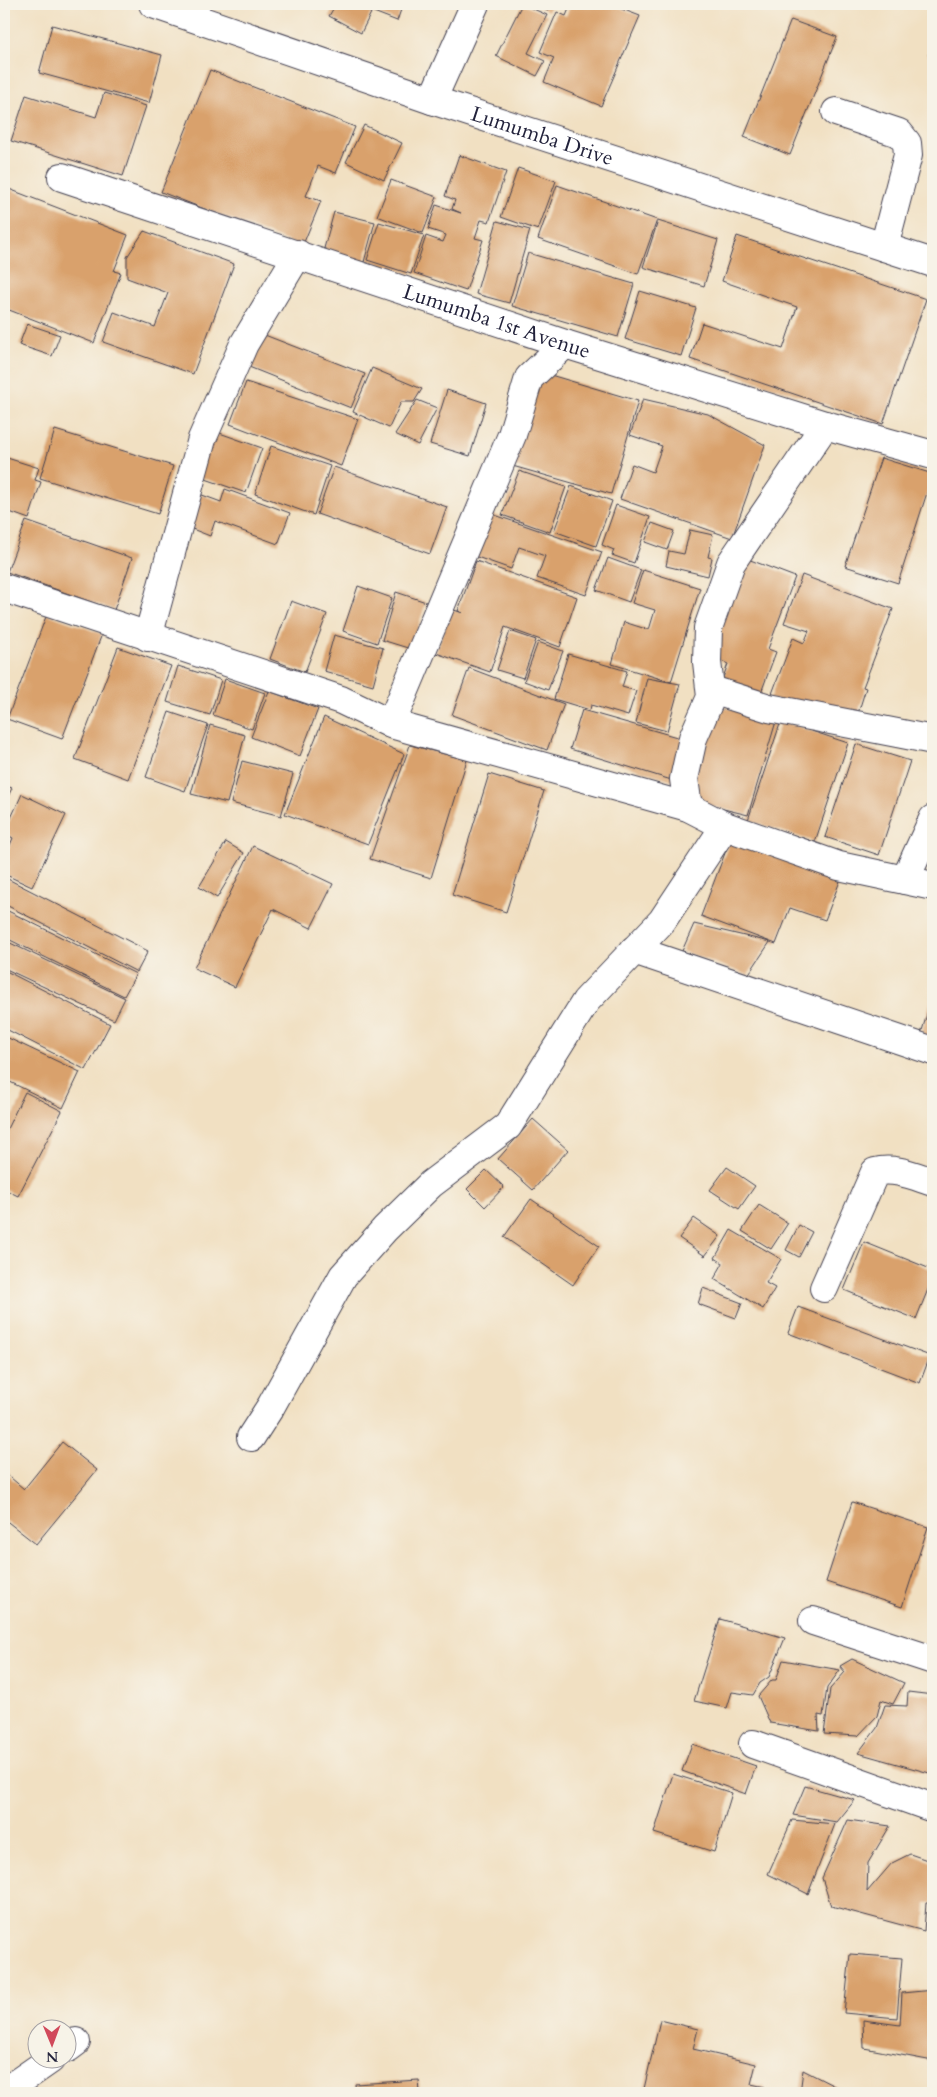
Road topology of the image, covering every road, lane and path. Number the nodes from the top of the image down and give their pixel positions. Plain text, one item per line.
1 (153, 4) edge
2 (475, 4) edge
3 (432, 100) junction
4 (836, 112) dead end
5 (62, 177) dead end
6 (884, 247) junction
7 (298, 254) junction
8 (933, 263) edge
9 (565, 344) junction
10 (826, 425) junction
11 (933, 455) edge
12 (4, 588) edge
13 (148, 637) junction
14 (712, 690) junction
15 (391, 724) junction
16 (933, 740) edge
17 (688, 807) junction
18 (933, 818) edge
19 (726, 826) junction
20 (905, 880) junction
21 (933, 886) edge
22 (634, 950) junction
23 (933, 1052) edge
24 (933, 1182) edge
25 (824, 1288) dead end
26 (251, 1437) dead end
27 (814, 1622) dead end
28 (933, 1660) edge
29 (753, 1744) dead end
30 (933, 1808) edge
31 (36, 2070) edge
32 (4, 2092) edge

1 - 3 street, Lumumba Drive
2 - 3 street
3 - 6 street, Lumumba Drive
4 - 6 street
5 - 7 street, Lumumba 1st Avenue
6 - 8 street, Lumumba Drive
7 - 9 street, Lumumba 1st Avenue
7 - 13 street
9 - 10 street, Lumumba 1st Avenue
9 - 15 street
10 - 11 street, Lumumba 1st Avenue
10 - 14 street
12 - 13 street
13 - 15 street
14 - 16 street
14 - 17 street
15 - 17 street
17 - 19 street
18 - 20 street
19 - 20 street
19 - 22 street
20 - 21 street
22 - 23 street
22 - 26 street
24 - 25 street
27 - 28 street
29 - 30 street
31 - 32 street

